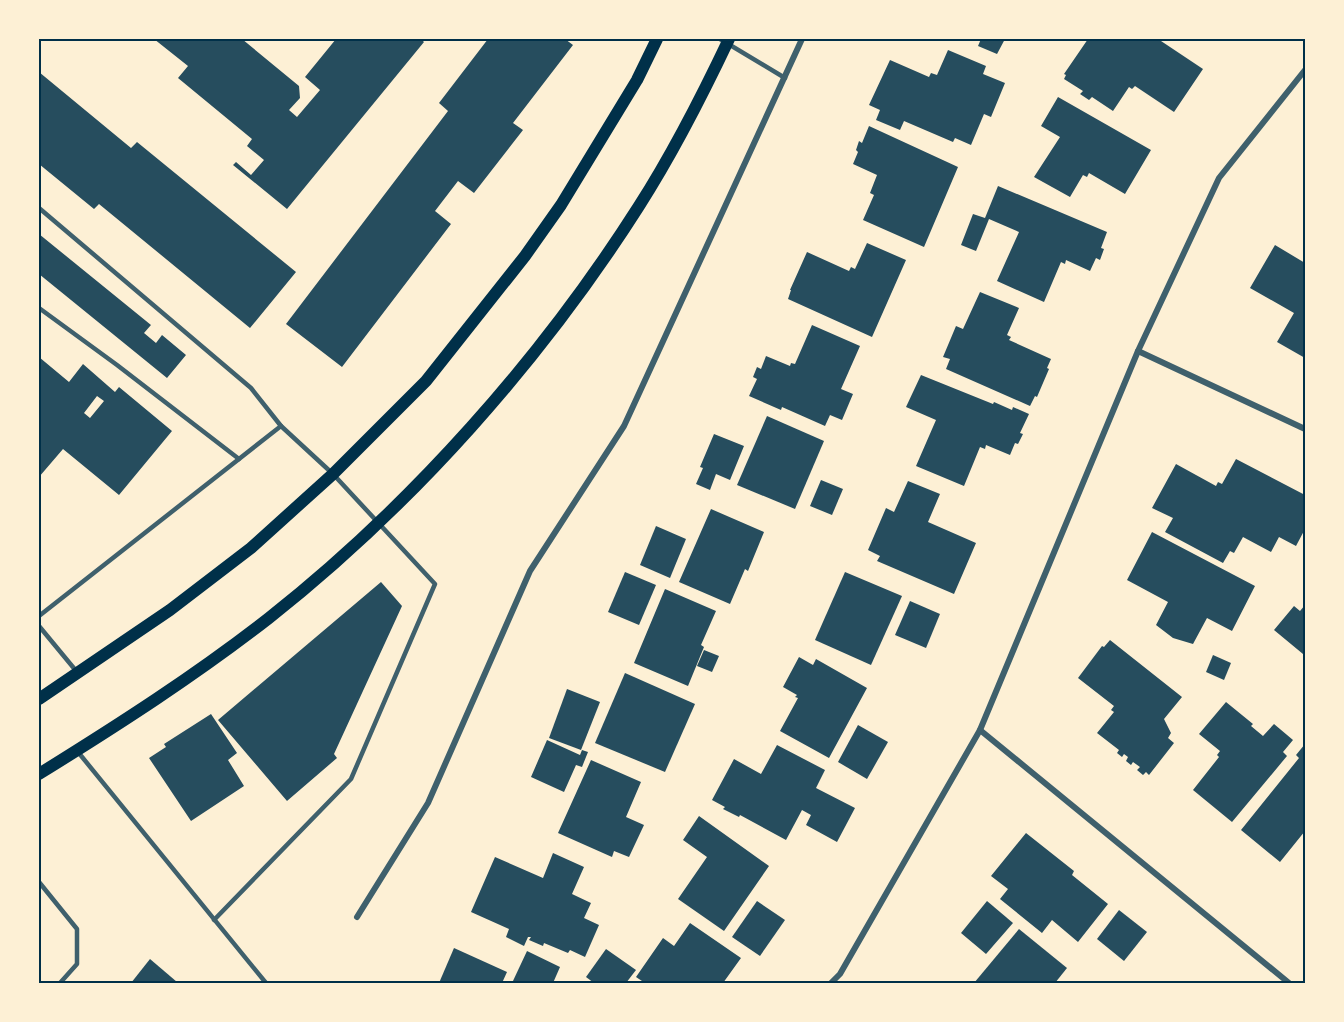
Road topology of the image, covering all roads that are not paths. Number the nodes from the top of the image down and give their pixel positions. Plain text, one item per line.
1 (657, 39) edge
2 (802, 39) edge
3 (725, 40) edge
4 (1305, 70) edge
5 (785, 78) junction
6 (39, 208) edge
7 (39, 308) edge
8 (1138, 351) junction
9 (281, 426) junction
10 (1305, 429) edge
11 (239, 459) junction
12 (333, 474) junction
13 (377, 523) junction
14 (39, 615) edge
15 (39, 626) edge
16 (79, 674) junction
17 (39, 699) edge
18 (980, 730) junction
19 (77, 751) junction
20 (39, 774) edge
21 (39, 882) edge
22 (357, 917) dead end
23 (214, 920) junction
24 (60, 983) edge
25 (266, 983) edge
26 (831, 983) edge
27 (1289, 983) edge

1 - 12 main road
2 - 5 street
3 - 5 lane
3 - 13 main road
4 - 8 street
5 - 22 street
6 - 9 lane
7 - 11 lane
8 - 10 street
8 - 18 street
9 - 11 lane
9 - 12 lane
11 - 14 lane
12 - 13 lane
12 - 16 main road
13 - 19 main road
13 - 23 lane
15 - 16 lane
16 - 17 main road
18 - 26 street
18 - 27 street
19 - 20 main road
19 - 23 lane
21 - 24 lane
23 - 25 lane

